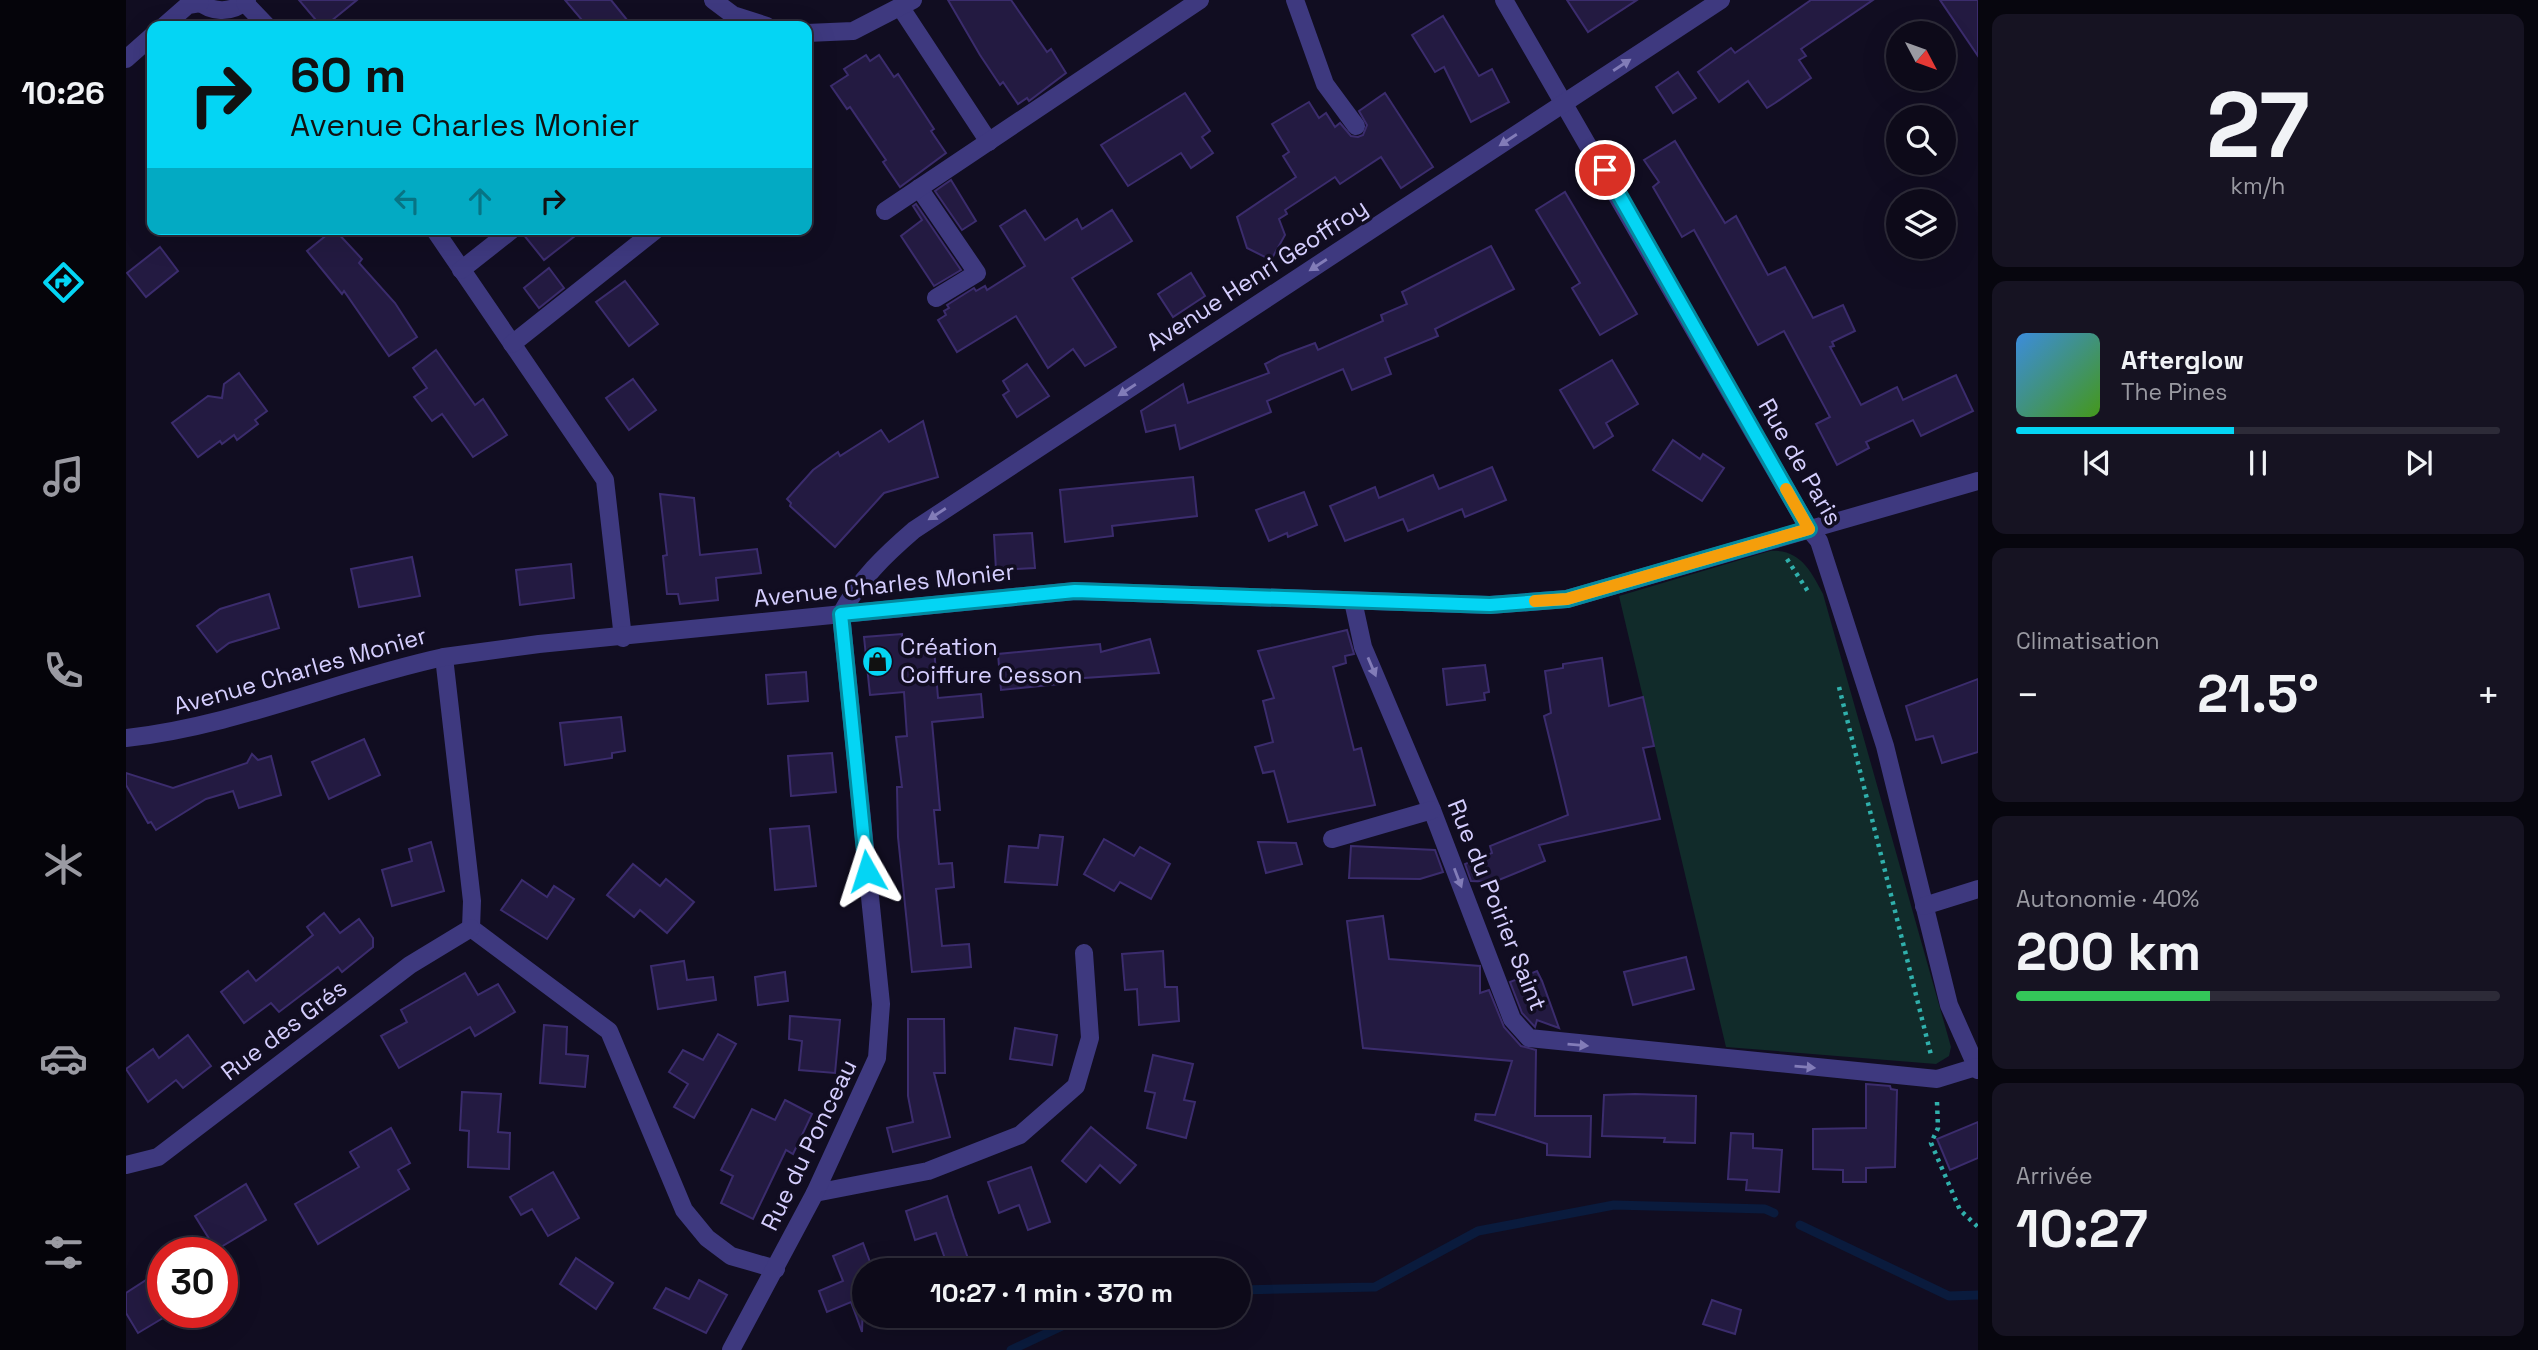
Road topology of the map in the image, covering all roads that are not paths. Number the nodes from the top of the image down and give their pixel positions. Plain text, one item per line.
1 (713, 0) edge
2 (1200, 0) edge
3 (1295, 0) edge
4 (1504, 0) edge
5 (1721, 0) edge
6 (246, 1) edge
7 (199, 2) edge
8 (907, 4) edge
9 (170, 21) edge
10 (263, 21) edge
11 (752, 21) edge
12 (812, 33) edge
13 (147, 40) edge
14 (126, 59) edge
15 (1565, 103) junction
16 (1356, 126) dead end
17 (989, 142) junction
18 (919, 188) junction
19 (885, 211) dead end
20 (438, 235) edge
21 (505, 235) edge
22 (649, 235) edge
23 (461, 270) junction
24 (936, 298) dead end
25 (512, 344) junction
26 (1978, 481) edge
27 (1809, 529) junction
28 (1353, 601) junction
29 (841, 614) junction
30 (623, 638) junction
31 (444, 657) junction
32 (126, 738) edge
33 (1432, 810) junction
34 (1332, 839) dead end
35 (1978, 889) edge
36 (1924, 906) junction
37 (471, 928) junction
38 (1084, 953) dead end
39 (1977, 1068) edge
40 (126, 1165) edge
41 (815, 1193) junction
42 (776, 1269) junction
43 (731, 1350) edge

1 - 11 street
2 - 17 street
3 - 16 street
4 - 15 street, Rue de Paris
15 -> 5 street, Avenue Henri Geoffroy
6 - 7 street
6 - 10 street
7 - 9 street
8 - 12 street
8 - 17 street
13 - 14 street
15 - 27 street, Rue de Paris
15 -> 29 street, Avenue Henri Geoffroy
17 - 18 street
18 - 19 street
18 - 24 street
20 - 23 street
21 - 23 street
22 - 25 street
23 - 25 street
25 - 30 street
26 - 27 street, Avenue Charles Monier
27 - 28 street, Avenue Charles Monier
27 - 36 street, Rue de Paris
28 - 29 street, Avenue Charles Monier
28 -> 33 street, Rue du Poirier Saint
29 - 30 street, Avenue Charles Monier
29 - 41 street, Rue du Ponceau
30 - 31 street, Avenue Charles Monier
31 - 32 street, Avenue Charles Monier
31 - 37 street
33 - 34 street
33 -> 39 street, Rue du Poirier Saint
35 - 36 street
36 - 39 street, Rue de Paris
37 - 40 street, Rue des Grés
37 - 42 street
38 - 41 street
41 - 42 street, Rue du Ponceau
42 - 43 street, Rue du Ponceau

